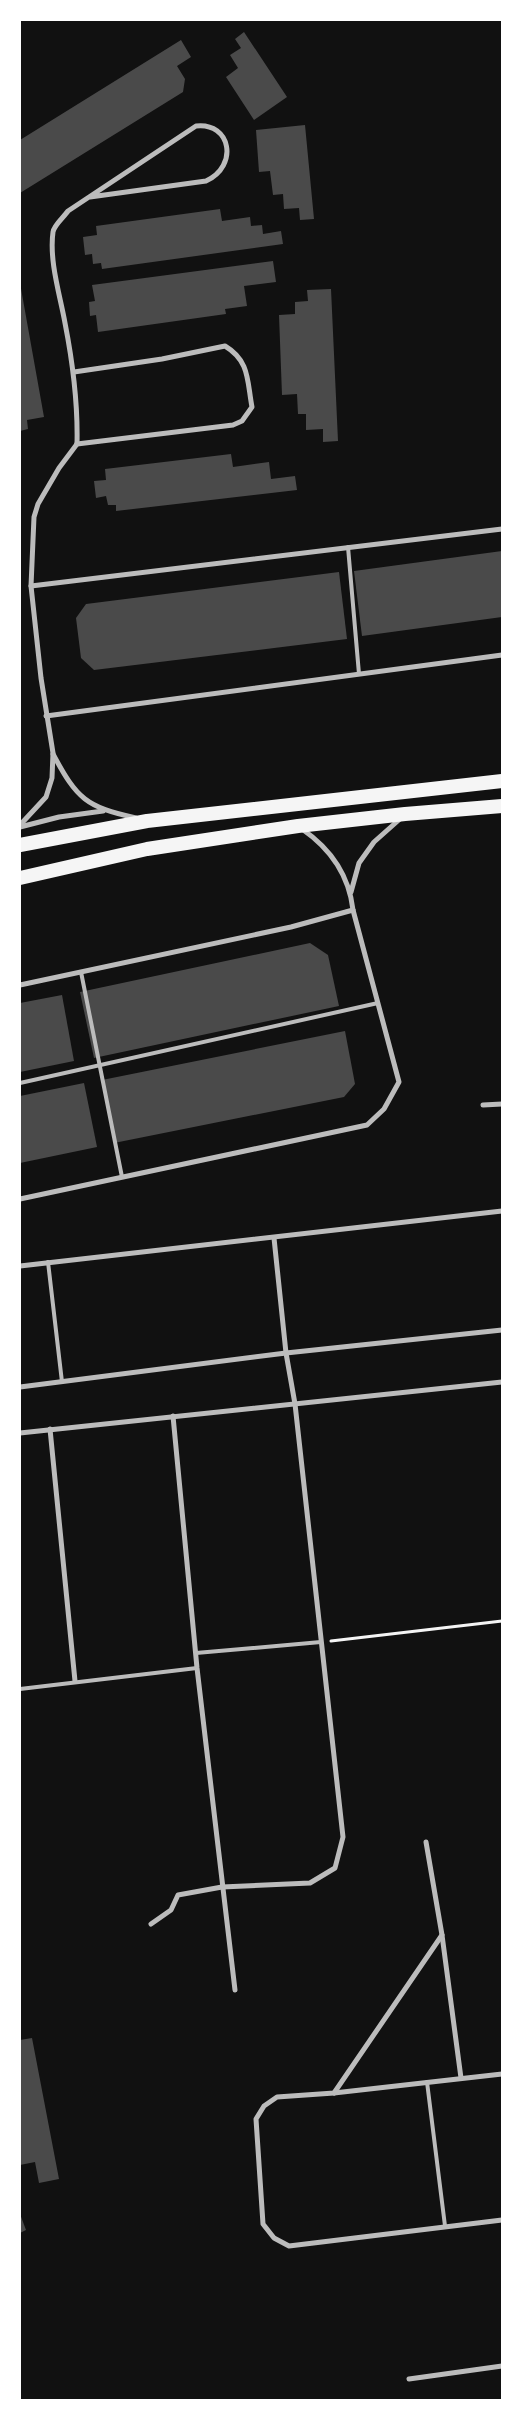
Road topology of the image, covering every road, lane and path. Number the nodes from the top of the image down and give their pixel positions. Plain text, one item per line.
1 (90, 197) junction
2 (74, 372) junction
3 (77, 444) junction
4 (502, 528) edge
5 (348, 547) junction
6 (31, 586) junction
7 (502, 655) edge
8 (359, 674) junction
9 (46, 716) junction
10 (53, 754) junction
11 (502, 782) edge
12 (502, 806) edge
13 (103, 811) junction
14 (404, 814) junction
15 (147, 821) junction
16 (20, 826) edge
17 (298, 826) junction
18 (20, 845) edge
19 (20, 878) edge
20 (351, 892) junction
21 (353, 910) junction
22 (81, 972) junction
23 (20, 985) edge
24 (378, 1003) junction
25 (99, 1064) junction
26 (20, 1083) edge
27 (502, 1104) edge
28 (483, 1105) dead end
29 (122, 1177) junction
30 (20, 1198) edge
31 (502, 1211) edge
32 (274, 1238) junction
33 (48, 1262) junction
34 (20, 1266) edge
35 (502, 1330) edge
36 (286, 1352) junction
37 (62, 1382) junction
38 (502, 1382) edge
39 (20, 1387) edge
40 (295, 1404) junction
41 (173, 1416) junction
42 (50, 1429) junction
43 (20, 1432) edge
44 (502, 1621) edge
45 (321, 1642) junction
46 (196, 1653) junction
47 (197, 1668) junction
48 (75, 1681) junction
49 (20, 1689) edge
50 (426, 1842) dead end
51 (222, 1887) junction
52 (151, 1924) dead end
53 (442, 1935) junction
54 (235, 1990) dead end
55 (502, 2074) edge
56 (461, 2078) junction
57 (427, 2081) junction
58 (334, 2093) junction
59 (502, 2220) edge
60 (445, 2226) junction
61 (502, 2366) edge
62 (409, 2379) dead end

1 - 1 street
1 - 2 street
2 - 3 street
2 - 3 street
3 - 6 street
4 - 5 street
5 - 6 street
5 - 8 lane
6 - 9 street
7 - 8 street
8 - 9 street
9 - 10 street
10 - 13 street
10 - 16 street
11 - 15 highway
12 - 14 highway
13 - 15 street
13 - 16 street
14 - 17 highway
14 - 20 street
15 - 18 highway
17 - 19 highway
17 - 20 street
20 - 21 street
21 - 22 street
21 - 24 street
22 - 23 street
22 - 25 lane
24 - 25 lane
24 - 29 street
25 - 26 lane
25 - 29 lane
27 - 28 street
29 - 30 street
31 - 32 street
32 - 33 street
32 - 36 street
33 - 34 street
33 - 37 lane
35 - 36 street
36 - 37 street
36 - 40 street
37 - 39 street
38 - 40 street
40 - 41 street
40 - 45 street
41 - 42 street
41 - 46 street
42 - 43 street
42 - 48 street
44 - 45 path
45 - 46 lane
45 - 51 street
46 - 47 street
47 - 48 lane
47 - 51 street
48 - 49 lane
50 - 53 street
51 - 52 street
51 - 54 street
53 - 56 street
53 - 58 street
55 - 56 street
56 - 57 street
57 - 58 street
57 - 60 lane
58 - 60 street
59 - 60 street
61 - 62 street

